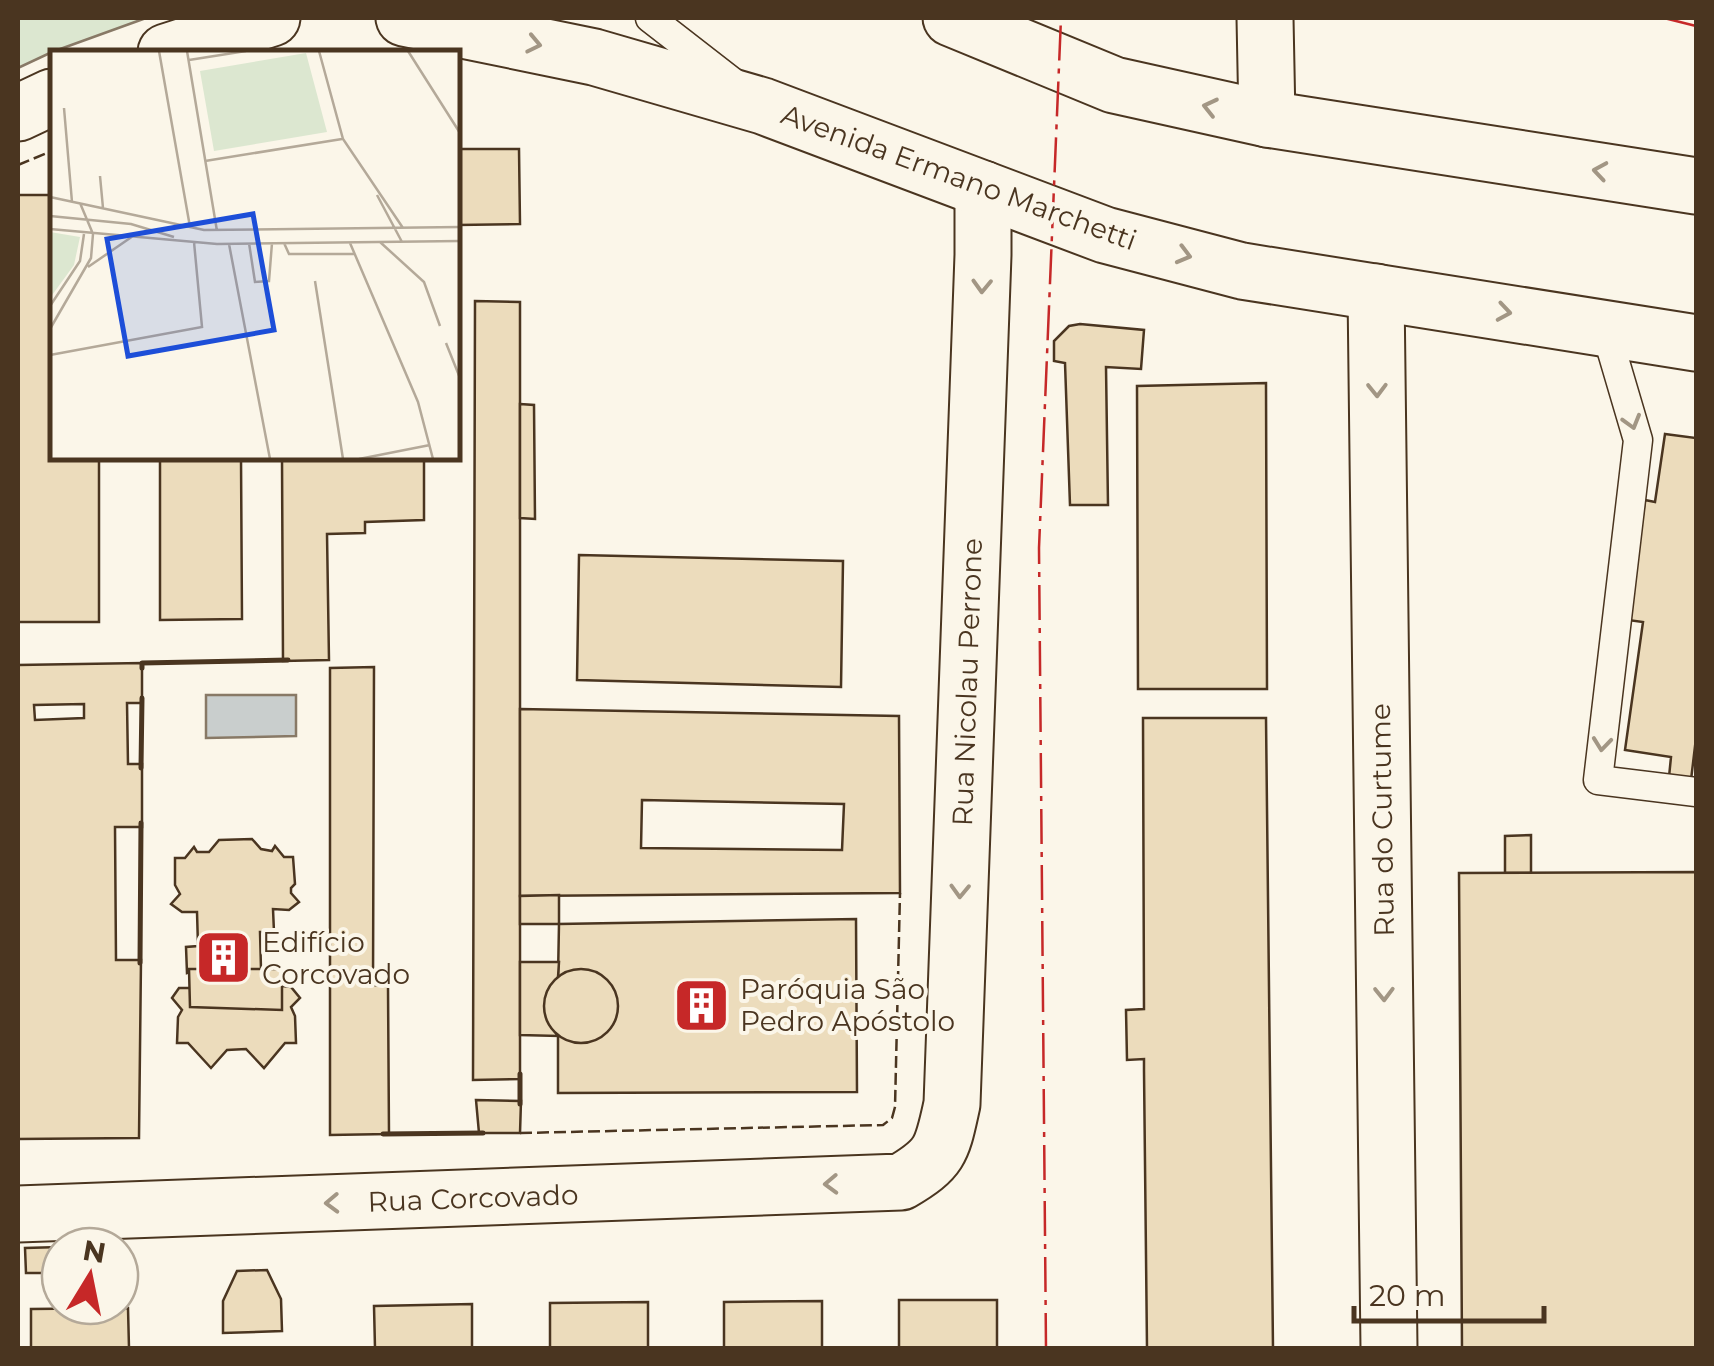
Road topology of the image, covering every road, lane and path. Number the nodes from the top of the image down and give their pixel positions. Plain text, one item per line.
1 (272, 18) edge
2 (404, 18) edge
3 (650, 18) edge
4 (951, 18) edge
5 (1265, 18) edge
6 (172, 50) edge
7 (50, 98) edge
8 (763, 106) junction
9 (18, 112) edge
10 (1267, 120) junction
11 (1696, 186) edge
12 (983, 189) junction
13 (1376, 292) junction
14 (1605, 328) junction
15 (1696, 343) edge
16 (1696, 792) edge
17 (925, 1168) joint
18 (18, 1214) edge
19 (1389, 1348) edge

1 - 6 street
2 -> 8 street, Avenida Ermano Marchetti
3 - 8 lane
10 -> 4 street
5 - 10 street
7 - 9 street
8 - 12 street, Avenida Ermano Marchetti
11 -> 10 street
12 -> 13 street, Avenida Ermano Marchetti
12 -> 17 street, Rua Nicolau Perrone
13 -> 14 street, Avenida Ermano Marchetti
13 -> 19 street, Rua do Curtume
14 - 15 street, Avenida Ermano Marchetti
14 -> 16 lane
17 -> 18 street, Rua Corcovado

